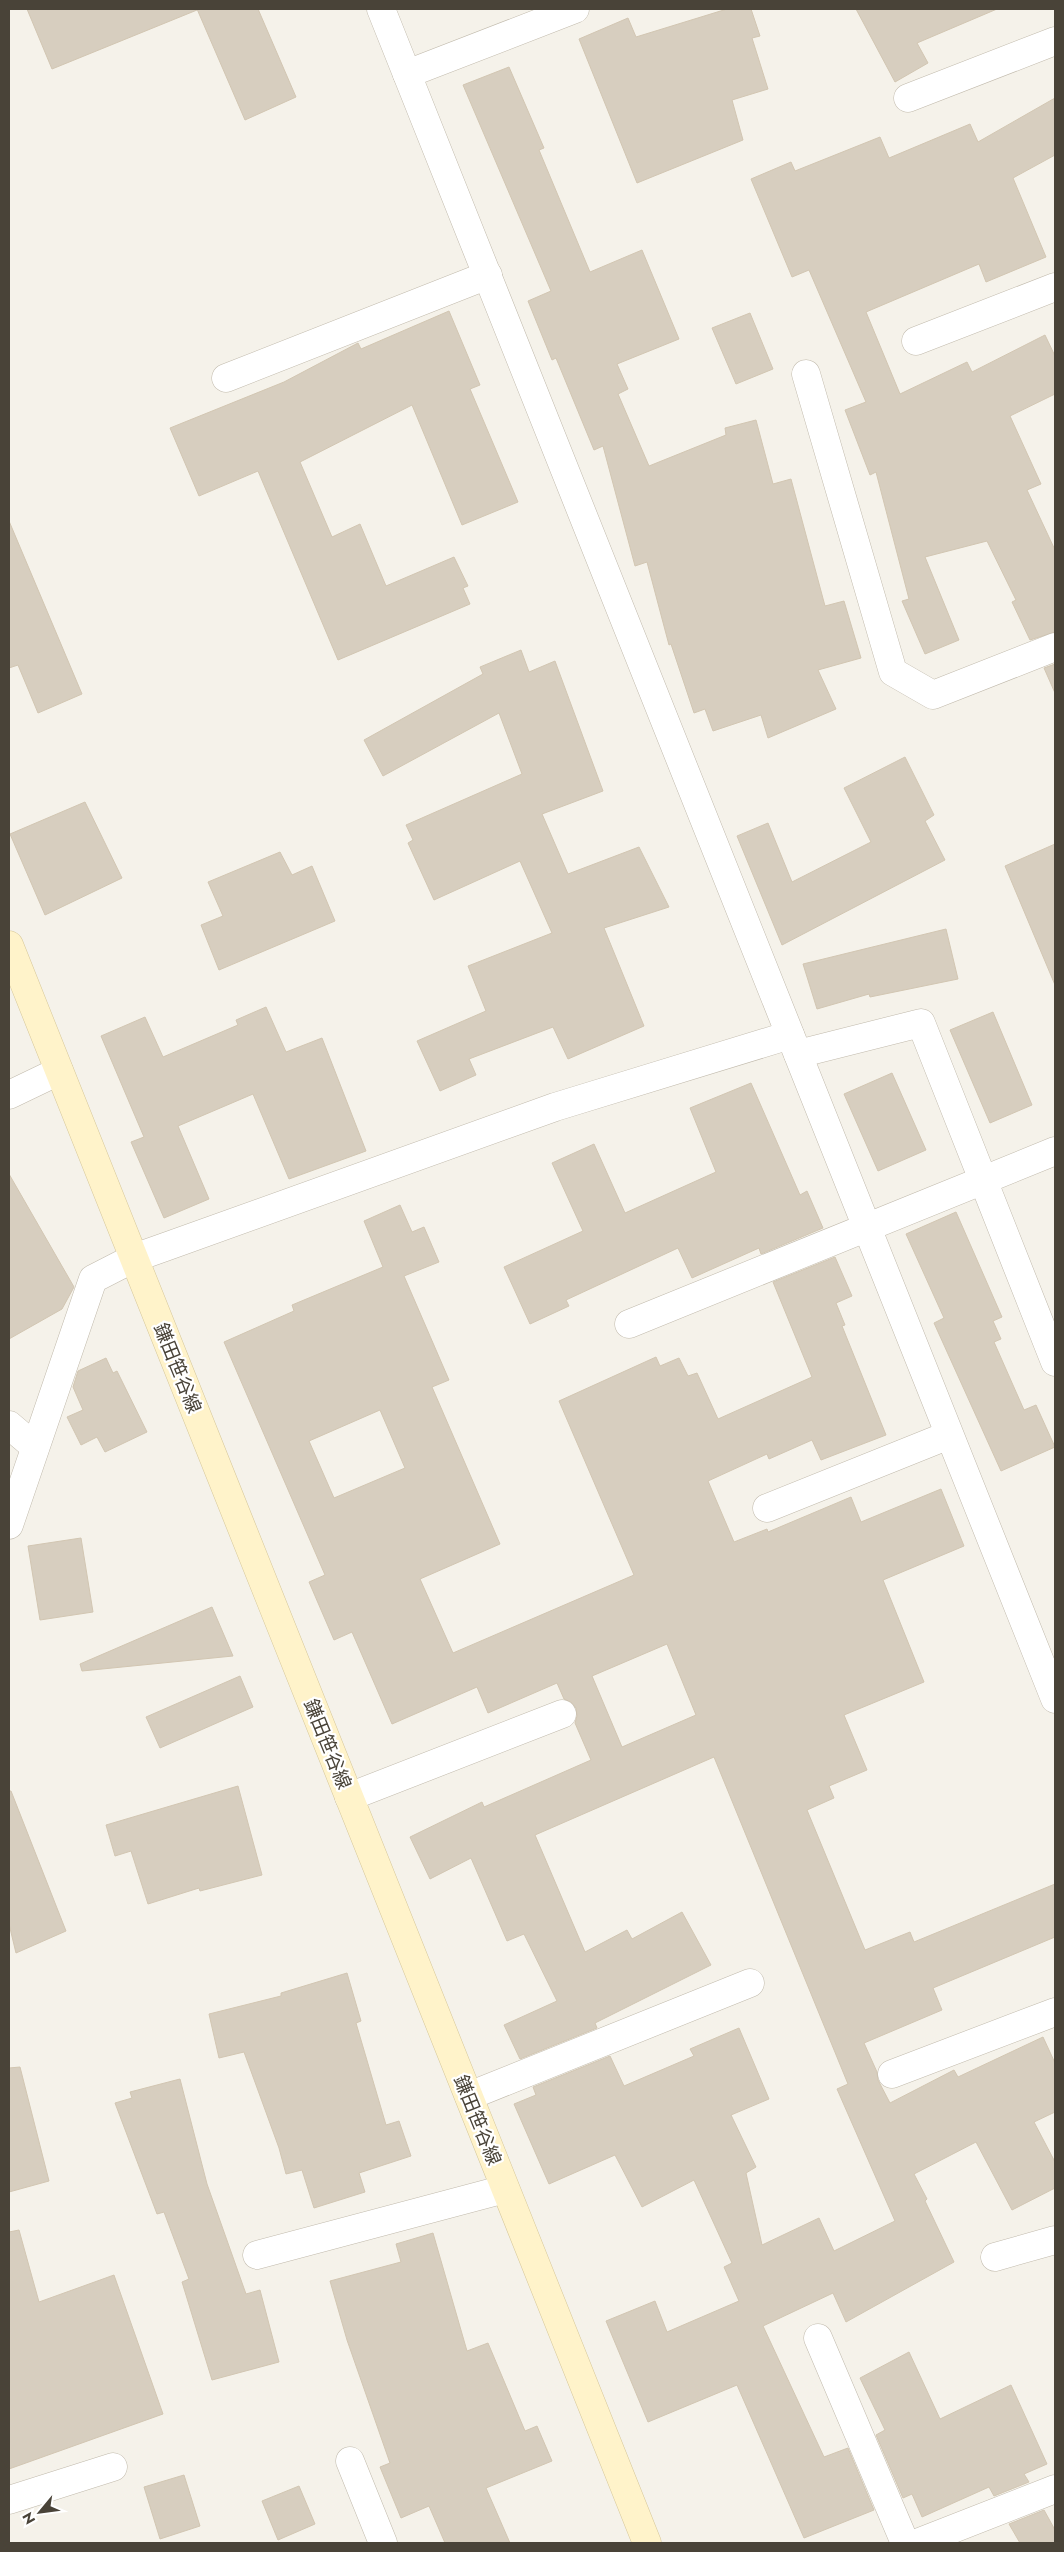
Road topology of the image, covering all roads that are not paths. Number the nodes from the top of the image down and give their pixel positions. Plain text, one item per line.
1 (382, 9) edge
2 (575, 9) edge
3 (1055, 41) edge
4 (407, 74) junction
5 (908, 98) dead end
6 (488, 275) junction
7 (1055, 287) edge
8 (916, 341) dead end
9 (806, 374) dead end
10 (226, 378) dead end
11 (1055, 647) edge
12 (9, 945) edge
13 (794, 1044) junction
14 (59, 1071) junction
15 (9, 1095) edge
16 (1055, 1151) edge
17 (983, 1180) junction
18 (866, 1226) junction
19 (134, 1258) junction
20 (629, 1324) dead end
21 (1055, 1362) edge
22 (9, 1425) edge
23 (949, 1435) junction
24 (35, 1447) junction
25 (767, 1508) dead end
26 (9, 1526) edge
27 (1052, 1682) edge
28 (562, 1714) dead end
29 (349, 1797) junction
30 (750, 1983) dead end
31 (1055, 2012) edge
32 (892, 2074) dead end
33 (469, 2096) junction
34 (505, 2189) junction
35 (1055, 2240) edge
36 (257, 2255) dead end
37 (995, 2257) dead end
38 (818, 2338) dead end
39 (350, 2461) dead end
40 (113, 2468) dead end
41 (1055, 2489) edge
42 (9, 2500) edge
43 (383, 2543) edge
44 (647, 2543) edge
45 (905, 2543) edge
46 (917, 2543) edge

1 - 4 street
2 - 4 street
3 - 5 street
4 - 6 street
6 - 10 street
6 - 13 street
7 - 8 street
9 - 11 street
12 - 14 street, 鎌田笹谷線
13 - 17 street
13 - 18 street
13 - 19 street
14 - 15 street
14 - 19 street, 鎌田笹谷線
16 - 17 street
17 - 18 street
17 - 21 street
18 - 20 street
18 - 23 street
19 - 24 street
19 - 29 street, 鎌田笹谷線
22 - 24 street
23 - 25 street
23 - 27 street
24 - 26 street
28 - 29 street
29 - 33 street, 鎌田笹谷線
30 - 33 street
31 - 32 street
33 - 34 street, 鎌田笹谷線
34 - 36 street
34 - 44 street, 鎌田笹谷線
35 - 37 street
38 - 45 street
39 - 43 street
40 - 42 street
41 - 46 street

